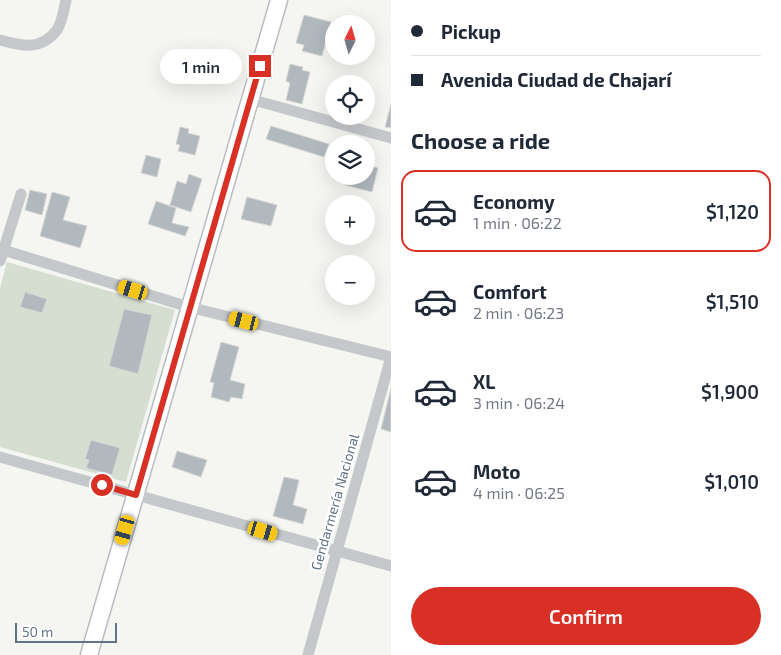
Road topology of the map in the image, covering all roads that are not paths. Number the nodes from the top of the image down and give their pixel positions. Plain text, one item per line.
1 (66, 0) edge
2 (279, 0) edge
3 (0, 40) edge
4 (250, 99) junction
5 (391, 138) edge
6 (21, 194) dead end
7 (1, 253) edge
8 (189, 307) junction
9 (391, 357) edge
10 (0, 457) edge
11 (136, 495) junction
12 (336, 551) junction
13 (391, 566) edge
14 (89, 655) edge
15 (308, 655) edge

1 - 3 street
2 - 4 main road
4 - 5 street
4 - 8 main road
6 - 7 street
7 - 8 street
8 - 9 street
8 - 11 main road
9 - 12 street, Gendarmería Nacional
10 - 11 street
11 - 12 street
11 - 14 main road
12 - 13 street
12 - 15 street, Gendarmería Nacional

